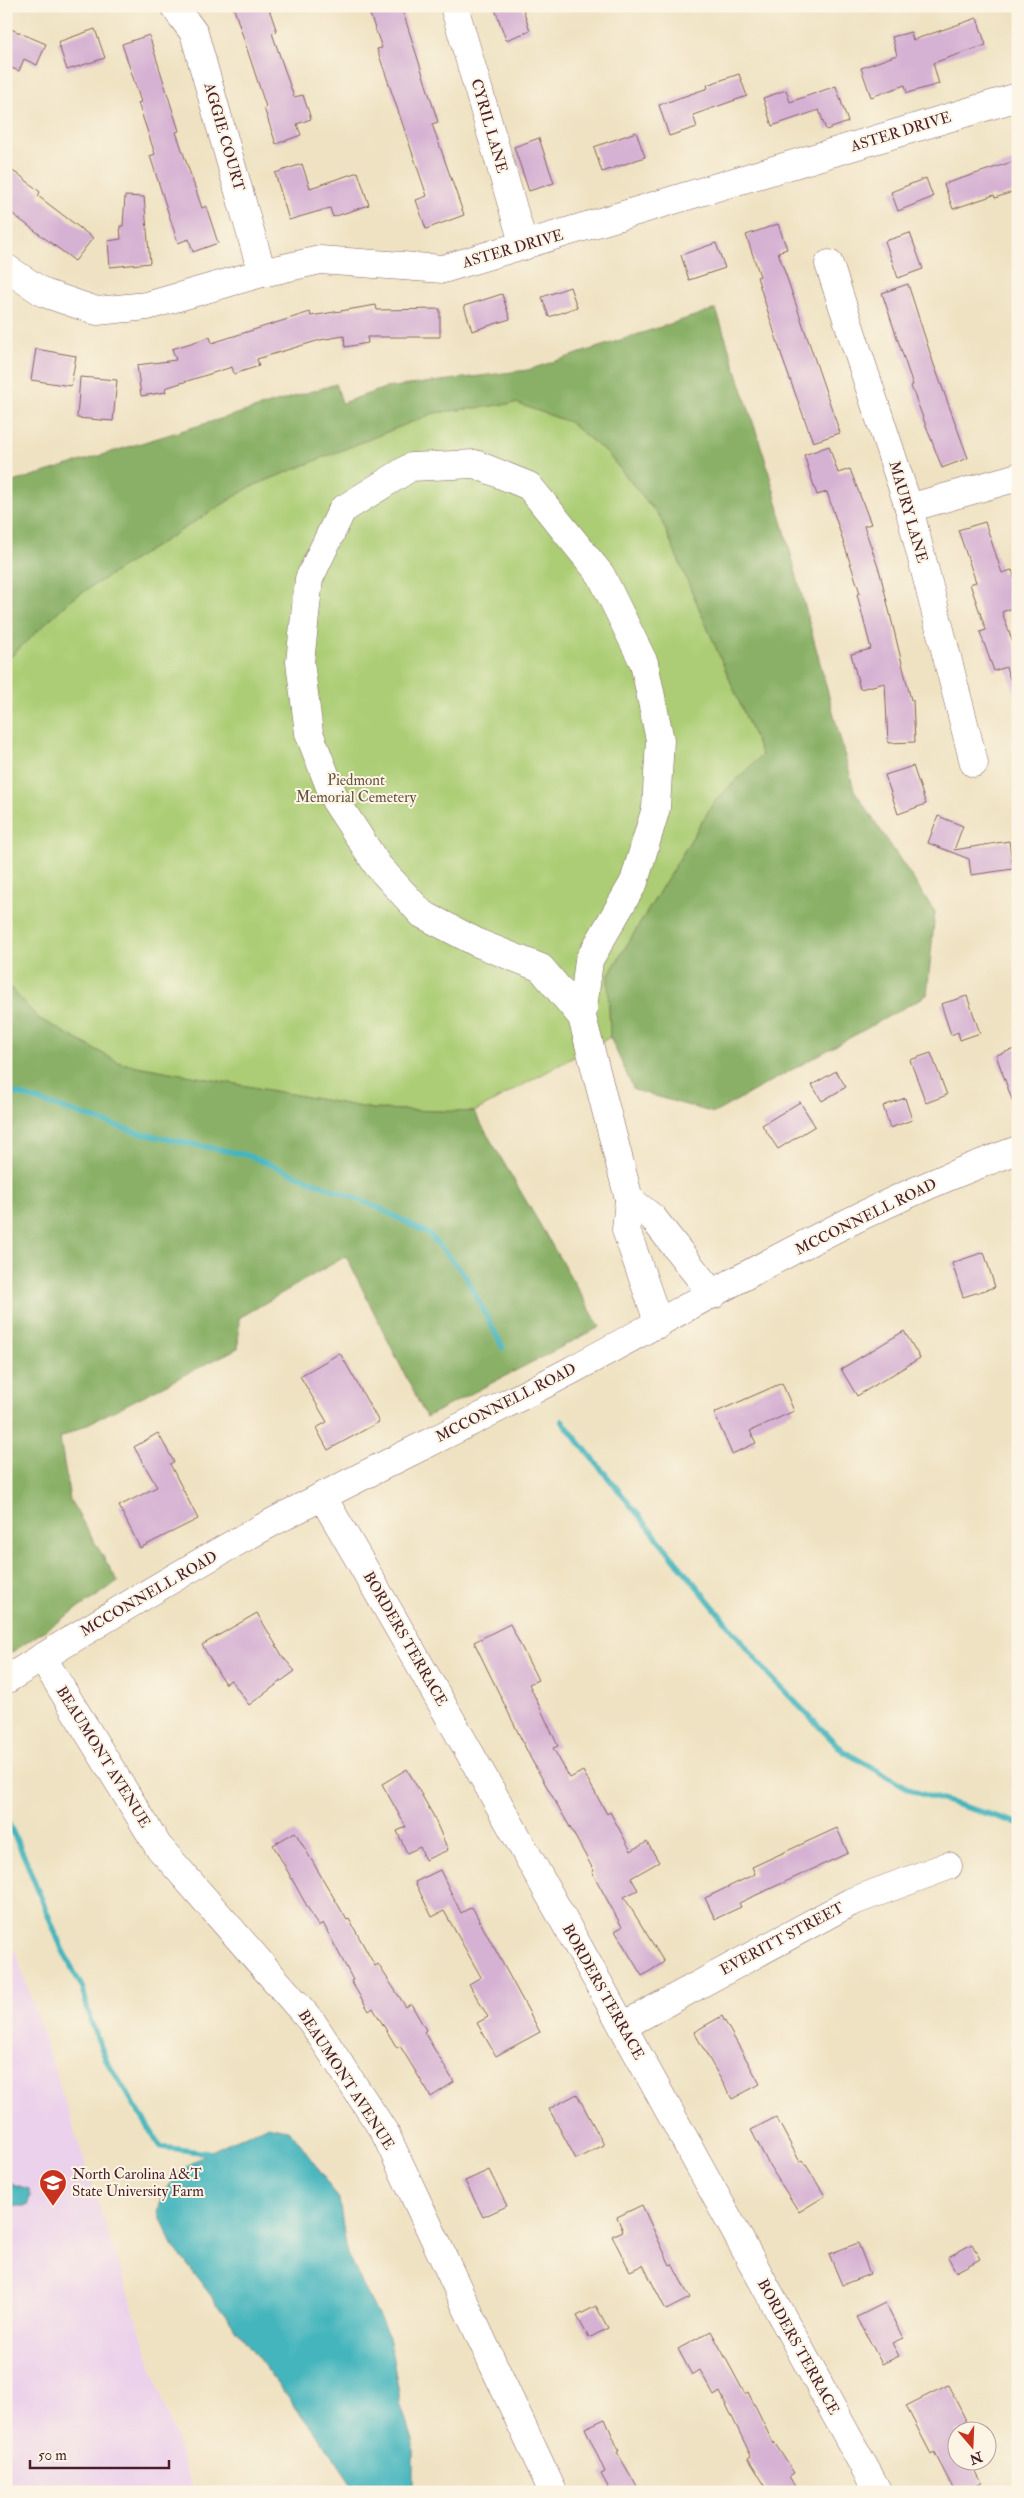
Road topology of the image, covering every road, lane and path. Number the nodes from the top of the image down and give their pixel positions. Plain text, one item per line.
1 (174, 6) edge
2 (454, 6) edge
3 (1018, 97) edge
4 (524, 246) junction
5 (829, 264) dead end
6 (6, 268) edge
7 (262, 273) junction
8 (1018, 477) edge
9 (909, 508) junction
10 (974, 763) dead end
11 (582, 1017) junction
12 (1018, 1150) edge
13 (629, 1199) junction
14 (713, 1294) junction
15 (659, 1324) junction
16 (322, 1496) junction
17 (42, 1658) junction
18 (6, 1680) edge
19 (948, 1866) dead end
20 (623, 2026) junction
21 (553, 2492) edge
22 (878, 2492) edge

1 - 7 street, AGGIE COURT
2 - 4 street, CYRIL LANE
3 - 4 street, ASTER DRIVE
4 - 7 street, ASTER DRIVE
5 - 9 street, MAURY LANE
6 - 7 street, ASTER DRIVE
8 - 9 street
9 - 10 street, MAURY LANE
11 - 11 street
11 - 13 street
12 - 14 street, MCCONNELL ROAD
13 - 14 street
13 - 15 street
14 - 15 street, MCCONNELL ROAD
15 - 16 street, MCCONNELL ROAD
16 - 17 street, MCCONNELL ROAD
16 - 20 street, BORDERS TERRACE
17 - 18 street, MCCONNELL ROAD
17 - 21 street, BEAUMONT AVENUE
19 - 20 street, EVERITT STREET
20 - 22 street, BORDERS TERRACE

